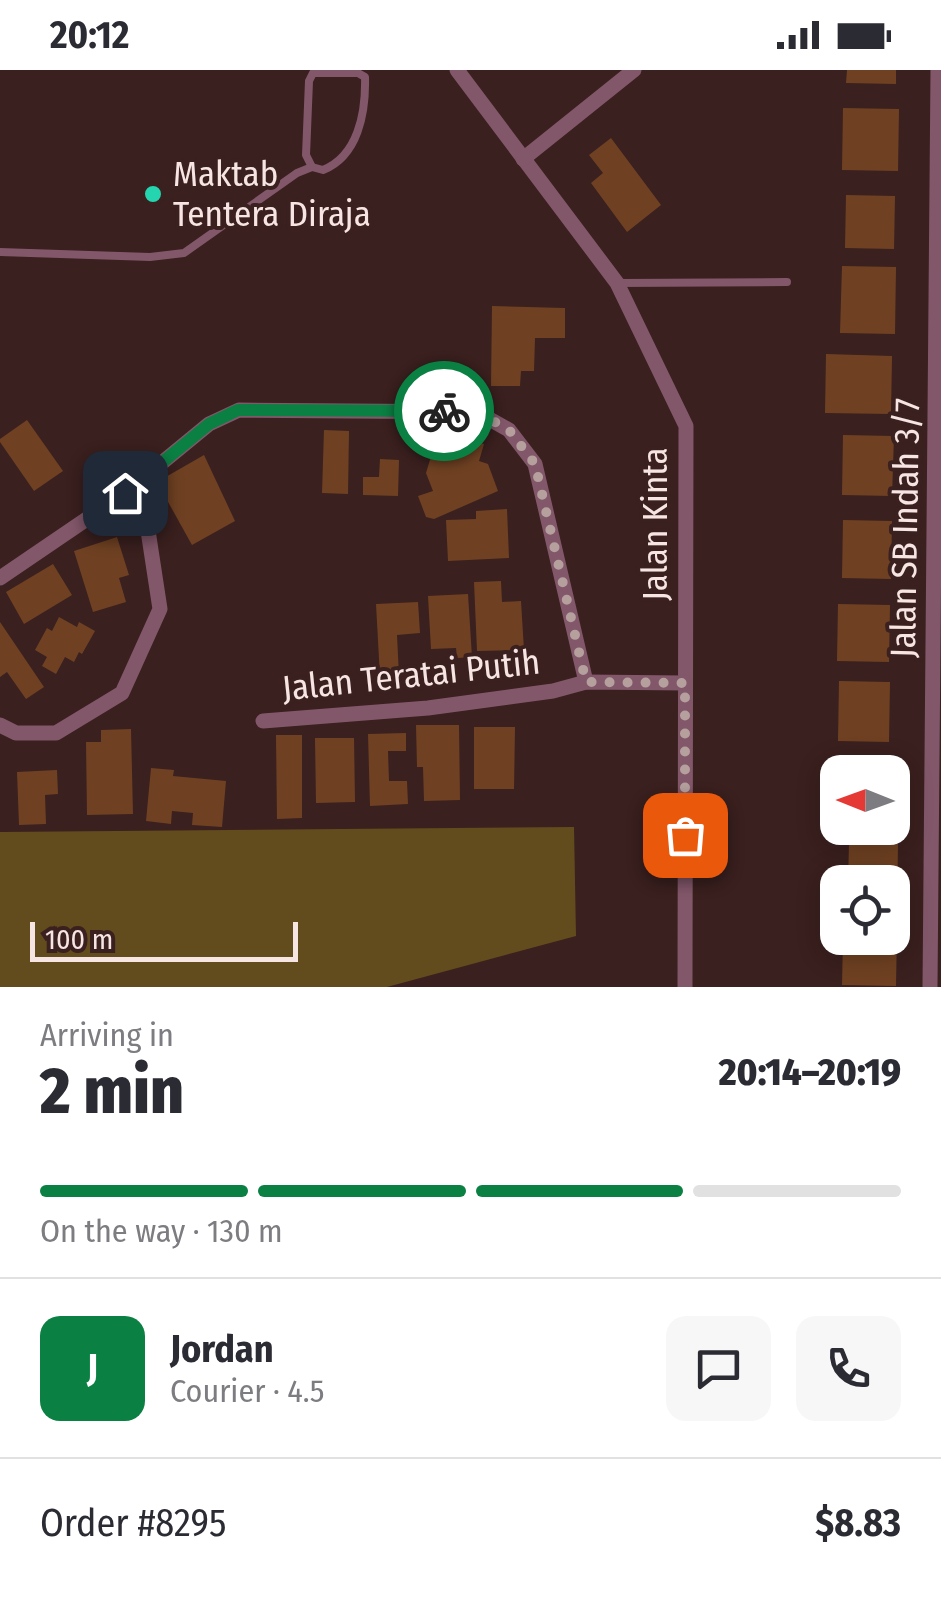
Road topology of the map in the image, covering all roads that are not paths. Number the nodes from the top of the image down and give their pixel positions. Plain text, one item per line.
1 (457, 70) edge
2 (634, 70) edge
3 (938, 70) edge
4 (523, 158) junction
5 (312, 166) junction
6 (0, 252) edge
7 (939, 278) edge
8 (787, 282) dead end
9 (617, 283) junction
10 (939, 423) edge
11 (125, 493) junction
12 (0, 578) edge
13 (938, 583) edge
14 (586, 682) junction
15 (685, 683) junction
16 (264, 721) dead end
17 (0, 725) edge
18 (936, 869) edge
19 (685, 987) edge
20 (930, 987) edge

1 - 4 street, Jalan Kinta
2 - 4 street
3 - 7 street, Jalan SB Indah 3/7
4 - 9 street, Jalan Kinta
5 - 5 lane
5 - 6 lane
7 - 10 street, Jalan SB Indah 3/7
8 - 9 lane
9 - 15 street, Jalan Kinta
10 - 13 street, Jalan SB Indah 3/7
11 - 12 street
11 - 14 street
11 - 17 street
13 - 18 street, Jalan SB Indah 3/7
14 - 15 street, Jalan Teratai Putih
14 - 16 street, Jalan Teratai Putih
15 - 19 street, Jalan Kinta
18 - 20 street, Jalan SB Indah 3/7

